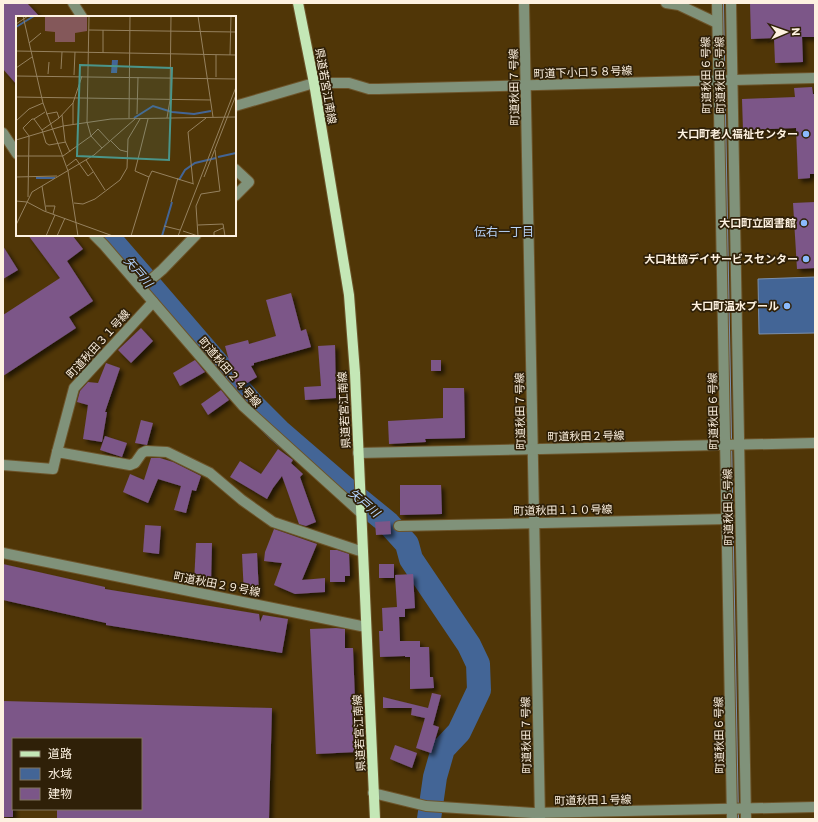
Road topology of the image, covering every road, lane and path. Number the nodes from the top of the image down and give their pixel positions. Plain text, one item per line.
1 (73, 3) edge
2 (298, 3) edge
3 (524, 3) edge
4 (666, 3) edge
5 (717, 3) edge
6 (731, 3) edge
7 (81, 16) edge
8 (718, 23) junction
9 (815, 78) edge
10 (719, 80) junction
11 (732, 80) junction
12 (314, 83) junction
13 (526, 86) junction
14 (236, 106) edge
15 (3, 133) edge
16 (16, 152) edge
17 (236, 170) edge
18 (236, 195) edge
19 (95, 236) edge
20 (195, 236) edge
21 (141, 288) junction
22 (153, 302) junction
23 (815, 443) edge
24 (726, 445) junction
25 (738, 445) junction
26 (533, 449) junction
27 (57, 452) junction
28 (358, 453) junction
29 (3, 465) edge
30 (361, 513) junction
31 (727, 519) junction
32 (534, 523) junction
33 (399, 526) dead end
34 (362, 552) junction
35 (3, 553) edge
36 (366, 627) junction
37 (373, 794) junction
38 (815, 807) edge
39 (732, 814) edge
40 (746, 814) edge
41 (540, 816) edge
42 (374, 819) edge

1 - 7 street
2 - 12 main road, 県道若宮江南線
3 - 13 street, 町道秋田７号線
4 - 8 street
5 - 8 street, 町道秋田６号線
6 - 11 street, 町道秋田５号線
8 - 10 street, 町道秋田６号線
9 - 11 street, 町道下小口５８号線
10 - 11 street, 町道下小口５８号線
10 - 13 street, 町道下小口５８号線
10 - 24 street, 町道秋田６号線
11 - 25 street, 町道秋田５号線
12 - 13 street, 町道下小口５８号線
12 - 14 street, 町道下小口５８号線
12 - 28 main road, 県道若宮江南線
13 - 26 street, 町道秋田７号線
15 - 16 street
17 - 18 street
19 - 21 street, 町道秋田２４号線
20 - 21 street
21 - 22 street, 町道秋田２４号線
22 - 27 street, 町道秋田３１号線
22 - 30 street, 町道秋田２４号線
23 - 25 street, 町道秋田２号線
24 - 25 street, 町道秋田２号線
24 - 26 street, 町道秋田２号線
24 - 31 street, 町道秋田６号線
25 - 40 street, 町道秋田５号線
26 - 28 street, 町道秋田２号線
26 - 32 street, 町道秋田７号線
27 - 29 street, 町道秋田３１号線
27 - 34 street
28 - 30 main road, 県道若宮江南線
30 - 34 main road, 県道若宮江南線
31 - 32 street, 町道秋田１１０号線
31 - 39 street, 町道秋田６号線
32 - 33 street, 町道秋田１１０号線
32 - 41 street, 町道秋田７号線
34 - 36 main road, 県道若宮江南線
35 - 36 street, 町道秋田２９号線
36 - 37 main road, 県道若宮江南線
37 - 41 street, 町道秋田１号線
37 - 42 main road, 県道若宮江南線
38 - 40 street, 町道秋田１号線
39 - 40 street, 町道秋田１号線
39 - 41 street, 町道秋田１号線

